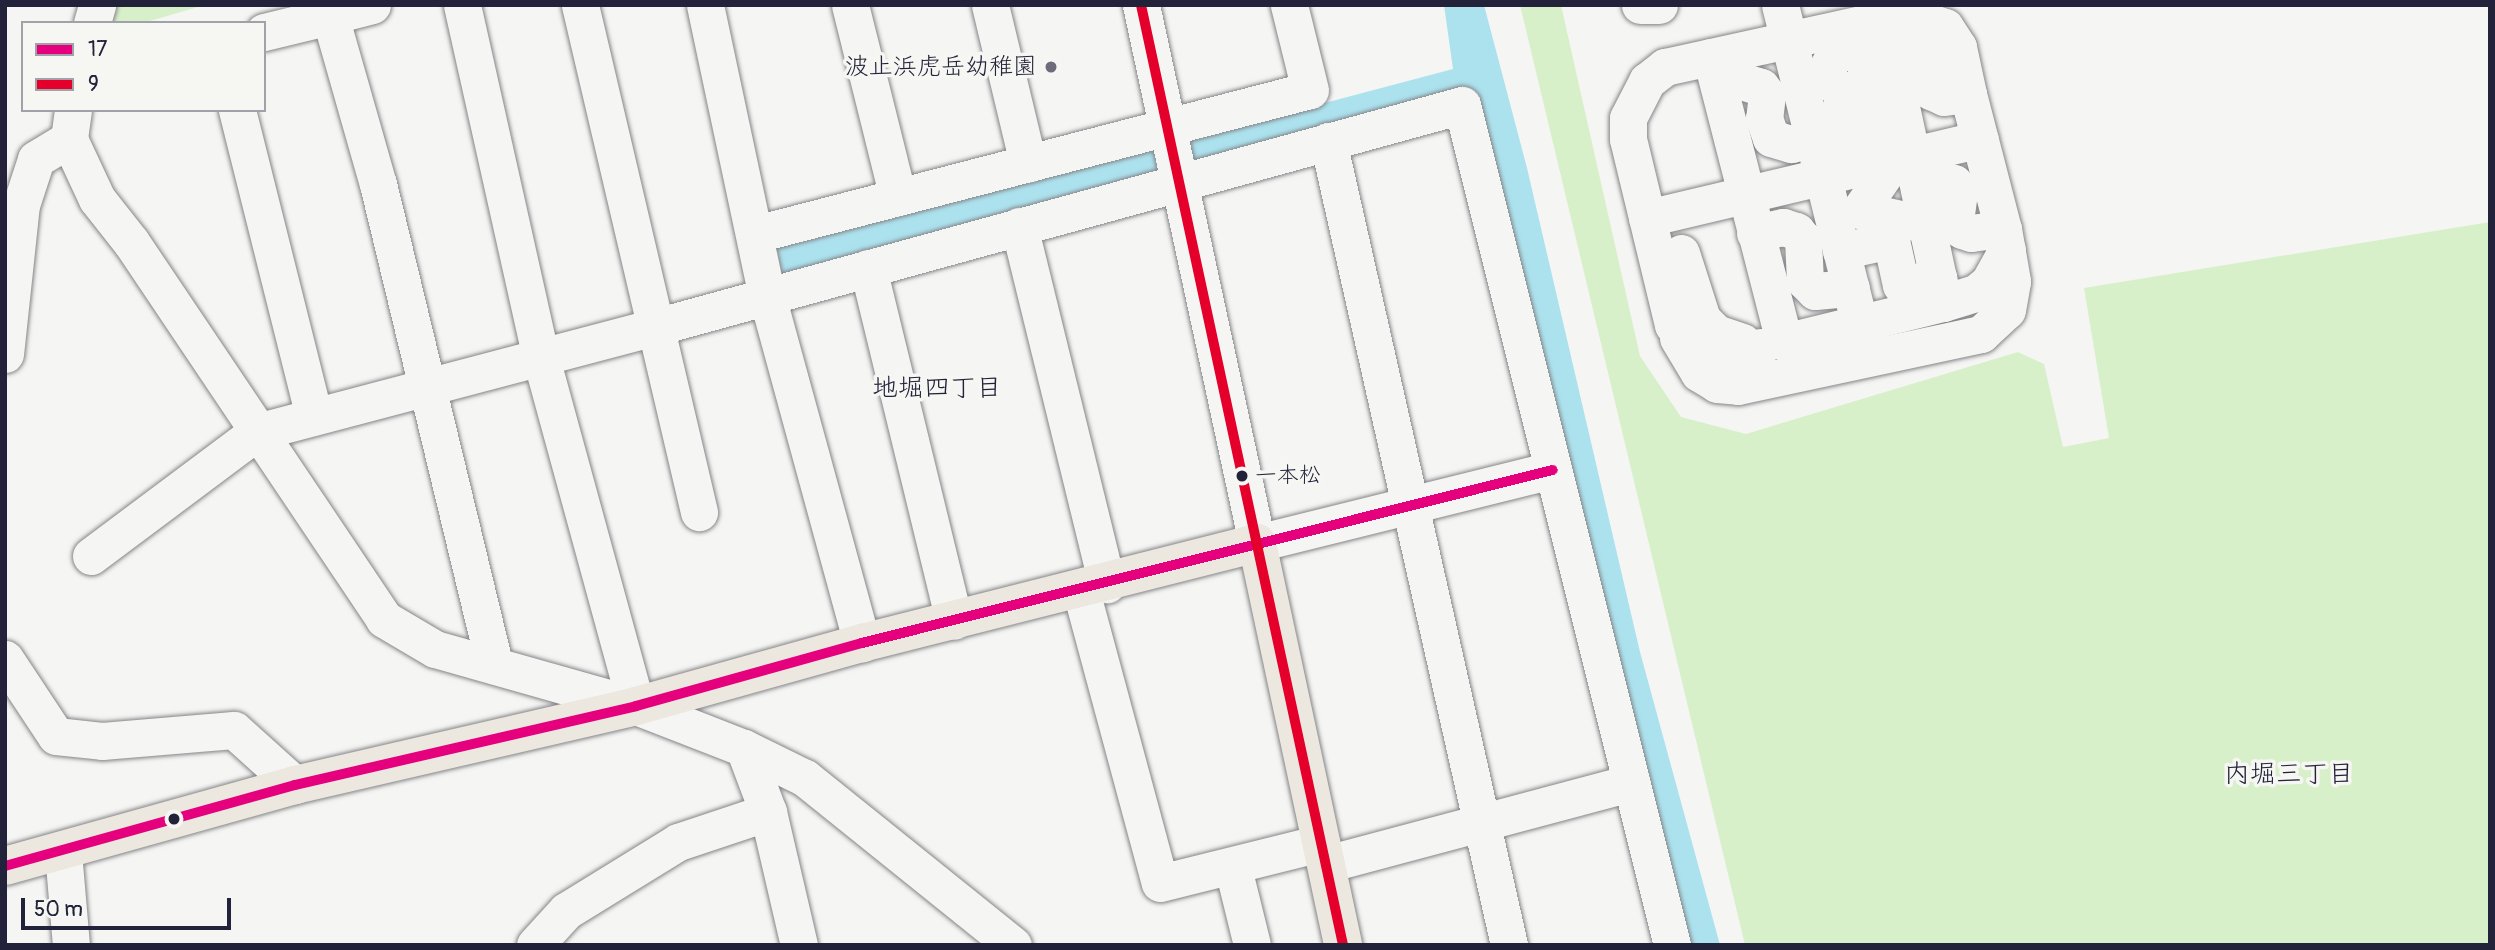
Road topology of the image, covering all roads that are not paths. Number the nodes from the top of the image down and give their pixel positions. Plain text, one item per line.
1 (372, 5) edge
2 (462, 5) edge
3 (580, 5) edge
4 (705, 5) edge
5 (850, 5) edge
6 (990, 5) edge
7 (1141, 5) edge
8 (1289, 5) edge
9 (1640, 5) edge
10 (1658, 5) edge
11 (1780, 5) edge
12 (330, 16) junction
13 (266, 32) edge
14 (1789, 41) junction
15 (1890, 50) junction
16 (1709, 68) junction
17 (1804, 102) junction
18 (238, 112) edge
19 (71, 124) edge
20 (1167, 128) junction
21 (1814, 139) junction
22 (1980, 139) junction
23 (1328, 141) junction
24 (1028, 163) junction
25 (1908, 166) junction
26 (1822, 176) junction
27 (1181, 180) junction
28 (1745, 194) junction
29 (898, 197) junction
30 (1659, 215) junction
31 (1928, 225) junction
32 (1018, 226) junction
33 (756, 233) junction
34 (1755, 233) junction
35 (2005, 239) junction
36 (1842, 251) junction
37 (867, 268) junction
38 (1940, 291) junction
39 (767, 296) junction
40 (1855, 305) junction
41 (1673, 325) junction
42 (652, 328) junction
43 (1772, 345) junction
44 (5, 354) edge
45 (541, 358) junction
46 (427, 388) junction
47 (314, 416) junction
48 (257, 432) junction
49 (1553, 470) junction
50 (1409, 505) junction
51 (699, 512) dead end
52 (1257, 543) junction
53 (91, 556) dead end
54 (1094, 588) junction
55 (954, 621) junction
56 (862, 643) junction
57 (5, 659) edge
58 (494, 665) junction
59 (636, 706) junction
60 (744, 748) junction
61 (1632, 783) junction
62 (295, 785) junction
63 (768, 812) junction
64 (1482, 821) junction
65 (63, 852) junction
66 (1324, 854) junction
67 (5, 866) edge
68 (1233, 868) junction
69 (71, 945) edge
70 (534, 945) edge
71 (799, 945) edge
72 (1013, 945) edge
73 (1252, 945) edge
74 (1343, 945) edge
75 (1509, 945) edge
76 (1672, 945) edge

1 - 12 street
2 - 45 street
3 - 42 street
4 - 33 street
5 - 29 street
6 - 24 street
7 - 20 street
8 - 20 street
9 - 10 street
11 - 14 street
12 - 13 street
12 - 46 street
14 - 15 street
14 - 16 street
14 - 17 street
15 - 17 street
15 - 22 street
15 - 25 street
16 - 21 street
16 - 28 street
16 - 30 street
17 - 21 street
18 - 47 street
19 - 44 street
19 - 48 street
20 - 24 street
20 - 27 street
21 - 26 street
22 - 25 street
22 - 35 street
23 - 27 street
23 - 49 street
23 - 50 street
24 - 29 street
25 - 26 street
25 - 31 street
25 - 31 street
25 - 35 street
26 - 28 street
26 - 36 street
27 - 32 street
27 - 52 street
28 - 30 street
28 - 34 street
29 - 33 street
30 - 41 street
30 - 43 street
31 - 38 street
32 - 37 street
32 - 54 street
33 - 39 street
34 - 40 street
34 - 43 street
35 - 38 street
35 - 41 street
36 - 38 street
36 - 40 street
37 - 39 street
37 - 55 street
38 - 40 street
39 - 42 street
39 - 56 street
40 - 43 street
41 - 43 street
42 - 45 street
42 - 51 street
45 - 46 street
45 - 59 street
46 - 47 street
46 - 58 street
47 - 48 street
48 - 53 street
48 - 58 street
49 - 50 street
49 - 61 street
50 - 52 street
50 - 64 street
52 - 54 main road
52 - 66 main road
54 - 55 main road
54 - 68 street
55 - 56 main road
56 - 59 main road
57 - 62 street
58 - 59 street
59 - 60 street
59 - 62 main road
60 - 63 street
60 - 72 street
61 - 64 street
61 - 76 street
62 - 65 main road
63 - 70 street
63 - 71 street
64 - 66 street
64 - 75 street
65 - 67 main road
65 - 69 street
66 - 68 street
66 - 74 main road
68 - 73 street

